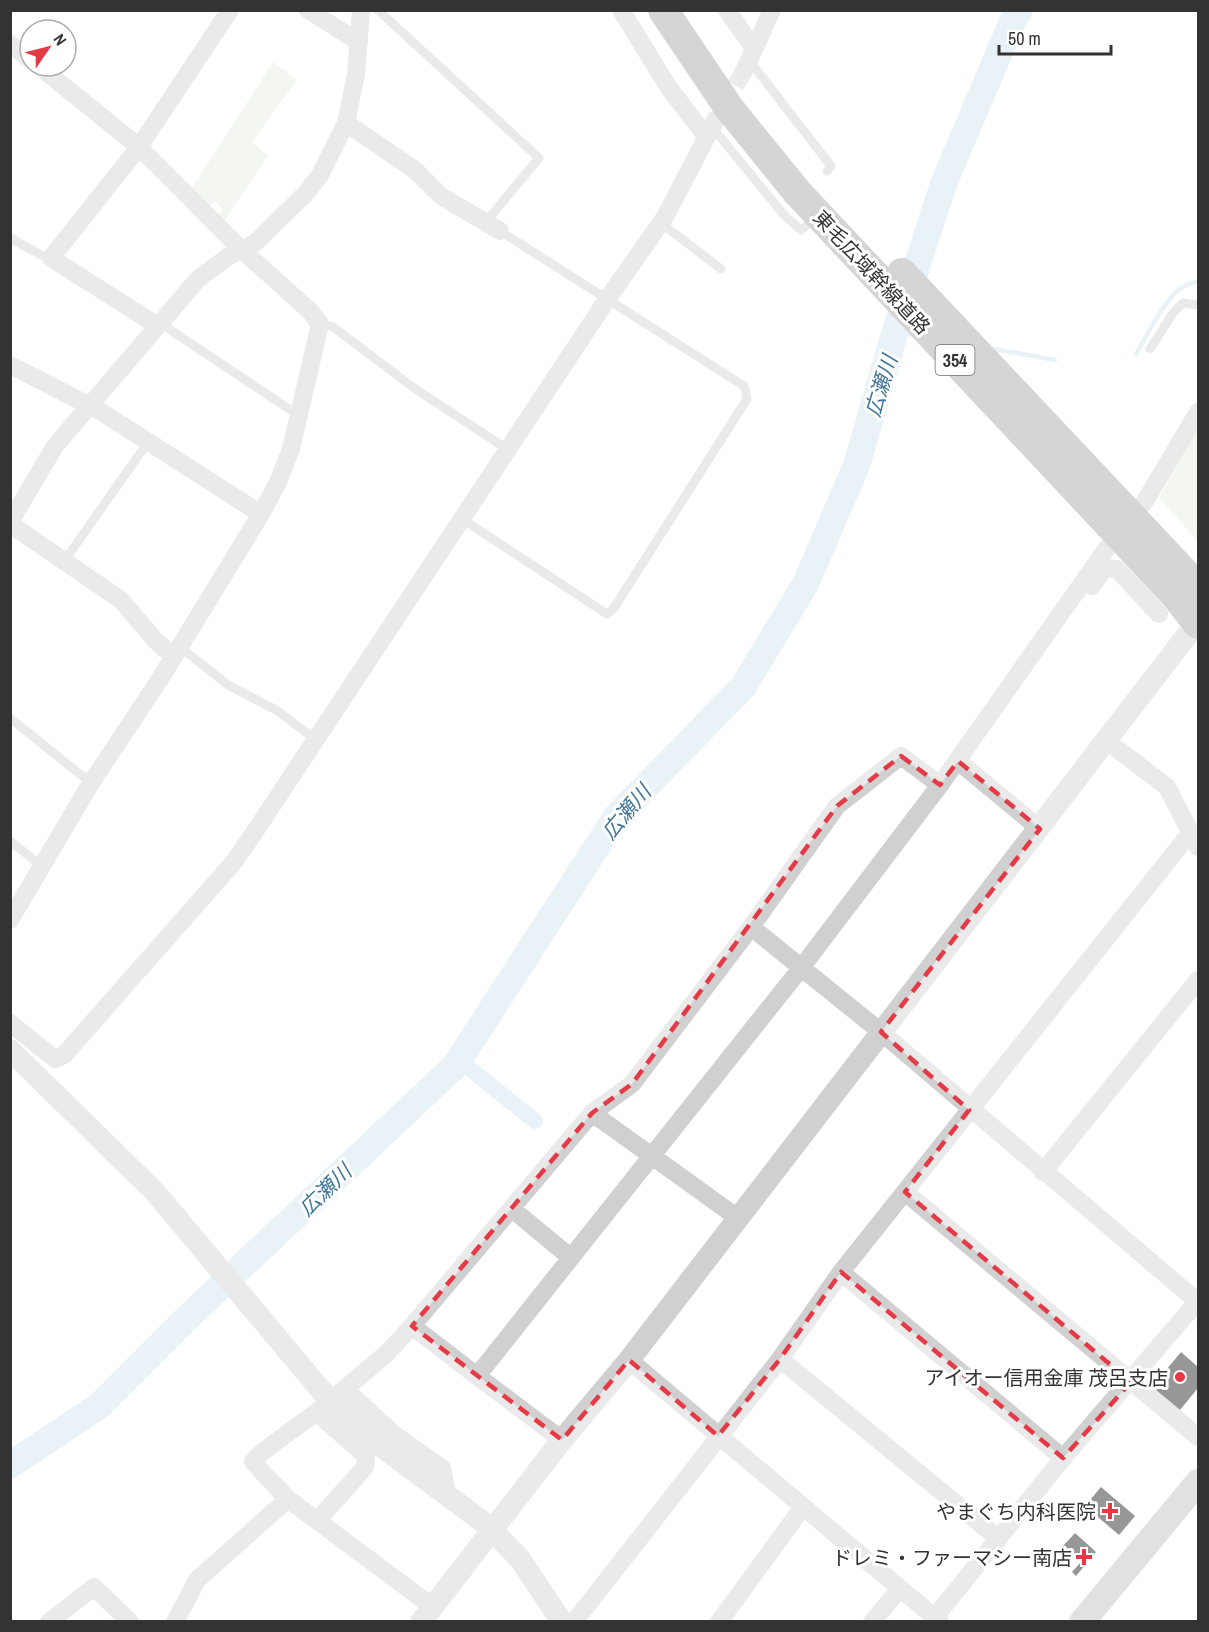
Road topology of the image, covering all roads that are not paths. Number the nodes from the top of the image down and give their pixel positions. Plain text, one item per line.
1 (308, 10) edge
2 (361, 10) edge
3 (378, 10) edge
4 (621, 10) edge
5 (663, 10) edge
6 (686, 10) edge
7 (727, 10) edge
8 (772, 10) edge
9 (221, 14) edge
10 (359, 42) junction
11 (748, 58) junction
12 (54, 78) edge
13 (346, 123) junction
14 (711, 127) junction
15 (139, 147) junction
16 (827, 171) dead end
17 (661, 224) junction
18 (806, 226) dead end
19 (493, 227) junction
20 (852, 235) junction
21 (10, 238) edge
22 (242, 250) junction
23 (51, 258) junction
24 (721, 269) dead end
25 (608, 298) junction
26 (1198, 305) edge
27 (159, 324) junction
28 (320, 324) junction
29 (1150, 349) dead end
30 (10, 365) edge
31 (90, 406) junction
32 (1198, 412) edge
33 (300, 413) junction
34 (148, 442) junction
35 (507, 449) junction
36 (1066, 463) junction
37 (1144, 503) dead end
38 (261, 514) junction
39 (462, 519) junction
40 (10, 523) edge
41 (1107, 548) dead end
42 (65, 560) junction
43 (1198, 587) edge
44 (1159, 614) dead end
45 (1198, 622) edge
46 (177, 652) junction
47 (1022, 667) junction
48 (10, 718) edge
49 (316, 740) junction
50 (1107, 741) junction
51 (958, 761) junction
52 (91, 783) junction
53 (940, 785) junction
54 (1040, 829) junction
55 (10, 841) edge
56 (1195, 841) edge
57 (43, 867) junction
58 (10, 920) edge
59 (751, 927) junction
60 (801, 968) junction
61 (1198, 980) edge
62 (10, 1023) edge
63 (881, 1032) junction
64 (10, 1050) edge
65 (969, 1110) junction
66 (592, 1113) junction
67 (651, 1154) junction
68 (1043, 1172) junction
69 (905, 1192) junction
70 (512, 1209) junction
71 (738, 1218) junction
72 (570, 1257) junction
73 (841, 1272) junction
74 (1198, 1302) edge
75 (412, 1326) junction
76 (780, 1359) junction
77 (629, 1360) junction
78 (477, 1376) junction
79 (1131, 1382) junction
80 (718, 1436) junction
81 (1198, 1437) edge
82 (562, 1440) junction
83 (1063, 1458) junction
84 (1198, 1482) edge
85 (447, 1494) junction
86 (288, 1499) junction
87 (803, 1507) junction
88 (317, 1521) junction
89 (492, 1531) junction
90 (999, 1539) junction
91 (900, 1589) junction
92 (427, 1614) edge
93 (938, 1619) edge
94 (49, 1622) edge
95 (130, 1622) edge
96 (175, 1622) edge
97 (562, 1622) edge
98 (574, 1622) edge
99 (719, 1622) edge
100 (872, 1622) edge
101 (1082, 1622) edge

1 - 10 street
2 - 10 street
3 - 19 lane
4 - 14 street
5 - 20 highway, 東毛広域幹線道路 / 354
6 - 20 highway, 東毛広域幹線道路 / 354
7 - 11 street
8 - 11 street
9 - 15 street
10 - 13 street
11 - 16 lane
12 - 15 street
13 - 19 street
13 - 22 street
14 - 17 street
14 - 18 lane
15 - 22 street
15 - 23 street
17 - 24 lane
17 - 25 street
19 - 25 lane
20 - 36 highway, 東毛広域幹線道路 / 354
21 - 23 lane
22 - 27 street
22 - 28 street
23 - 27 street
25 - 35 street
25 - 39 lane
26 - 29 lane
27 - 31 street
27 - 33 lane
28 - 33 street
28 - 35 lane
30 - 31 street
31 - 34 street
31 - 40 street
32 - 37 street
33 - 38 street
34 - 38 street
34 - 42 lane
35 - 39 street
36 - 43 highway, 東毛広域幹線道路 / 354
36 - 45 highway, 東毛広域幹線道路 / 354
38 - 46 street
39 - 49 street
40 - 42 street
41 - 47 street
42 - 46 street
44 - 47 street
45 - 50 street
46 - 49 lane
46 - 52 street
47 - 51 street
48 - 52 lane
49 - 62 street
50 - 54 street
50 - 56 street
51 - 53 street
51 - 54 street
52 - 57 street
53 - 59 street
53 - 60 street
54 - 63 street
55 - 57 lane
56 - 65 street
57 - 58 street
59 - 60 street
59 - 66 street
60 - 63 street
60 - 67 street
61 - 68 street
63 - 65 street
63 - 71 street
64 - 85 street
65 - 68 street
65 - 69 street
66 - 67 street
66 - 70 street
67 - 71 street
67 - 72 street
68 - 74 street
69 - 73 street
69 - 79 street
70 - 72 street
70 - 75 street
71 - 77 street
72 - 78 street
73 - 76 street
73 - 83 street
74 - 79 street
75 - 78 street
75 - 85 street
76 - 80 street
76 - 90 street
77 - 80 street
77 - 82 street
78 - 82 street
79 - 81 street
79 - 83 street
80 - 87 street
80 - 98 street
82 - 89 street
83 - 90 street
84 - 101 main road
85 - 89 street
86 - 88 street
86 - 88 street
86 - 96 street
87 - 91 street
87 - 99 street
88 - 92 street
89 - 92 street
89 - 97 street
90 - 93 street
91 - 93 street
91 - 100 street
94 - 95 street

